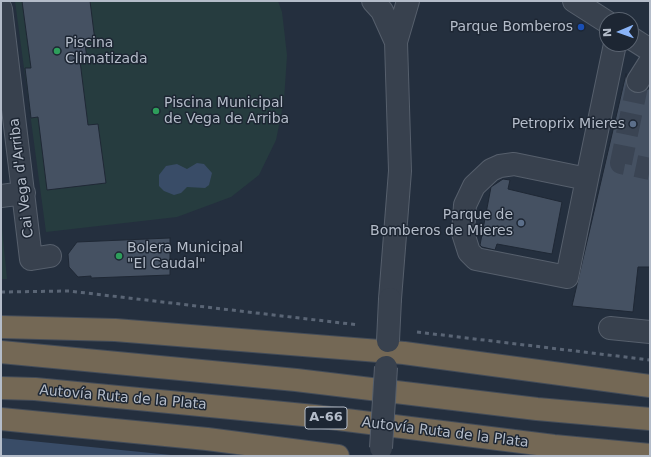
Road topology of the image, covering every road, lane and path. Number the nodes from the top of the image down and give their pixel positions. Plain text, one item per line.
1 (373, 1) edge
2 (408, 1) edge
3 (574, 1) edge
4 (1, 9) edge
5 (599, 17) edge
6 (396, 42) junction
7 (639, 43) edge
8 (650, 50) edge
9 (613, 52) edge
10 (650, 62) edge
11 (638, 81) tunnel mouth
12 (587, 179) junction
13 (24, 193) junction
14 (1, 196) edge
15 (50, 256) dead end
16 (1, 327) edge
17 (610, 328) dead end
18 (650, 332) edge
19 (1, 352) edge
20 (387, 353) junction
21 (650, 386) edge
22 (1, 388) edge
23 (1, 419) edge
24 (650, 419) edge
25 (381, 452) edge
26 (650, 455) edge
27 (338, 456) edge

1 - 6 street
2 - 6 street
3 - 5 street
4 - 13 street, Cai Vega d'Arriba
6 - 20 street, bridge
7 - 8 street
9 - 12 street
10 - 11 street
12 - 12 street
13 - 14 street
13 - 15 street, Cai Vega d'Arriba
16 - 20 highway
17 - 18 street
19 - 24 highway, A-66
20 - 21 highway
20 - 25 street, bridge
22 - 26 highway, Autovía Ruta de la Plata / A-66
23 - 27 highway

